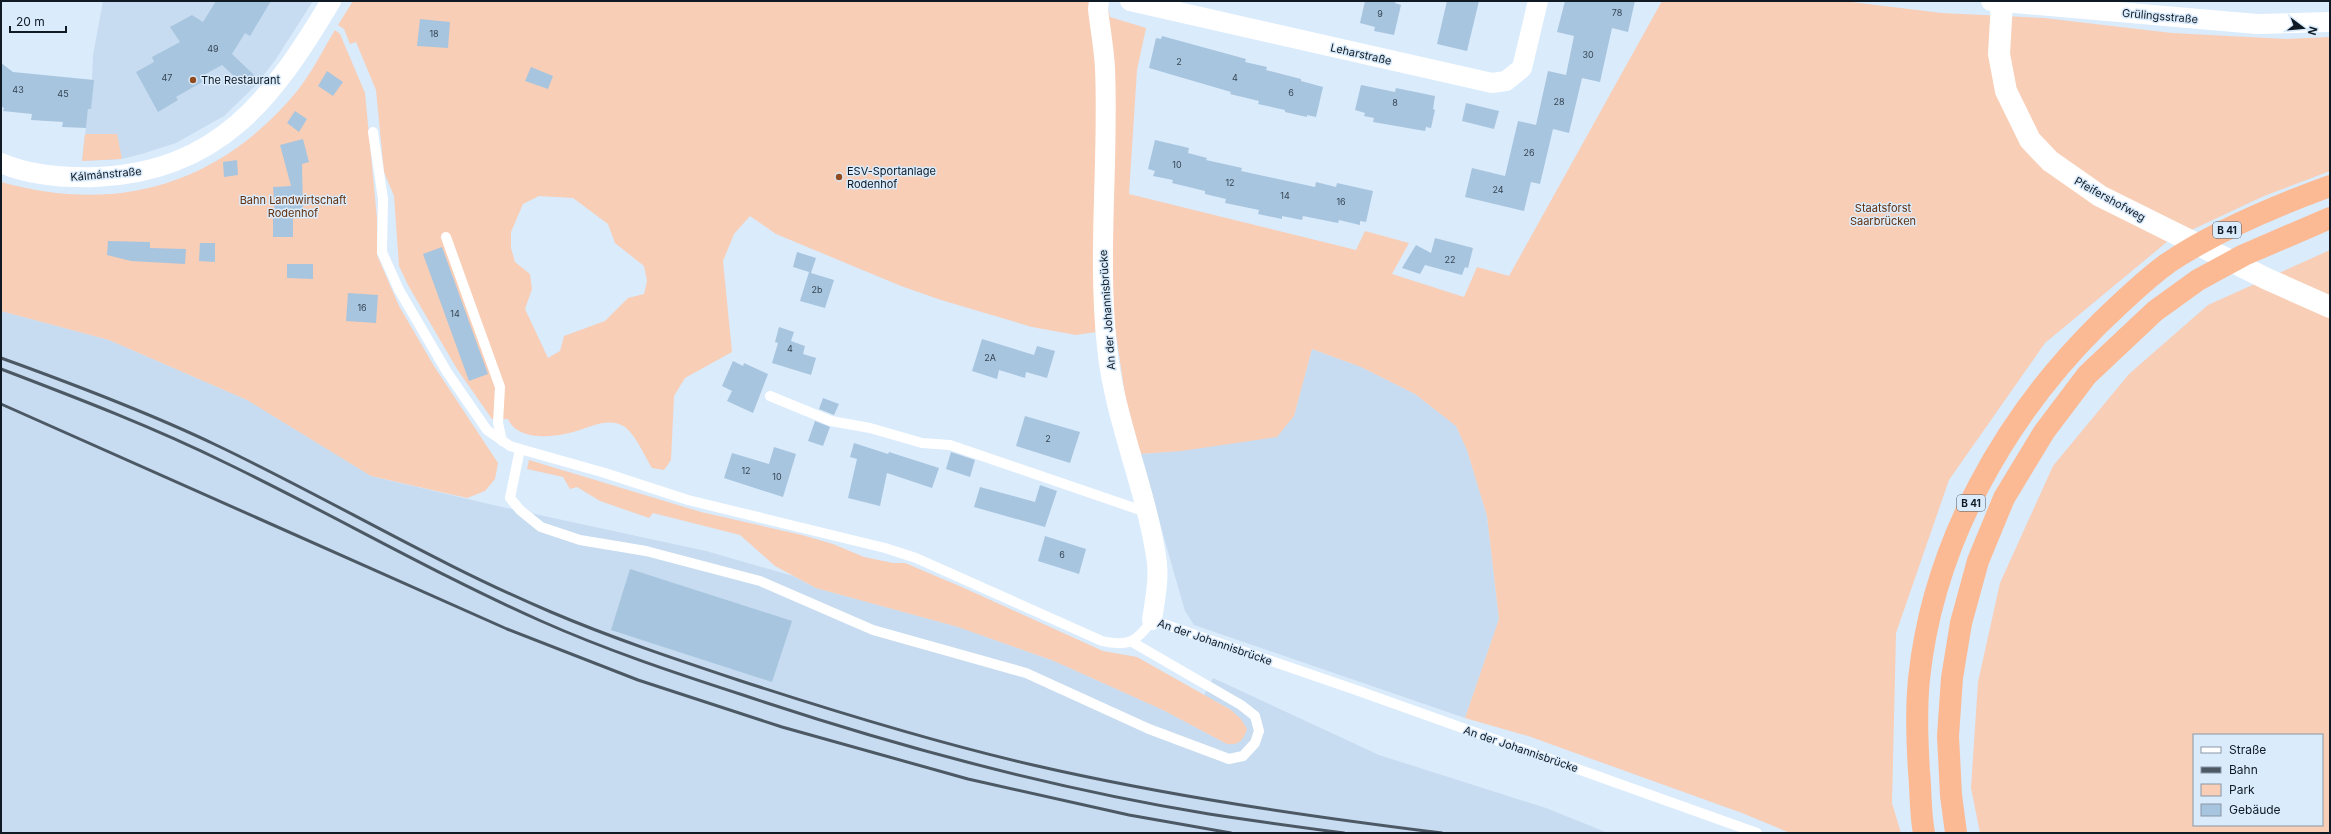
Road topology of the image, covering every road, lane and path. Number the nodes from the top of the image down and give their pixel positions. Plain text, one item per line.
1 (332, 1) edge
2 (1099, 1) edge
3 (1130, 1) edge
4 (1538, 1) edge
5 (1998, 1) edge
6 (2330, 22) edge
7 (373, 132) dead end
8 (1, 163) edge
9 (2330, 186) edge
10 (2330, 218) edge
11 (446, 237) dead end
12 (2330, 307) edge
13 (770, 396) dead end
14 (502, 441) junction
15 (520, 450) junction
16 (1146, 512) junction
17 (1152, 620) junction
18 (1132, 642) junction
19 (1757, 833) edge
20 (1924, 833) edge
21 (1956, 833) edge

1 - 8 street, Kálmánstraße
2 - 16 street, An der Johannisbrücke
3 - 4 street, Leharstraße
5 - 6 street, Grülingsstraße
5 - 12 street, Pfeifershofweg
7 - 14 lane
9 - 20 highway, B 41
10 - 21 highway, B 41
11 - 14 lane
13 - 16 lane
14 - 15 lane
15 - 18 lane
15 - 18 lane
16 - 17 street, An der Johannisbrücke
17 - 18 lane
17 - 19 lane, An der Johannisbrücke

